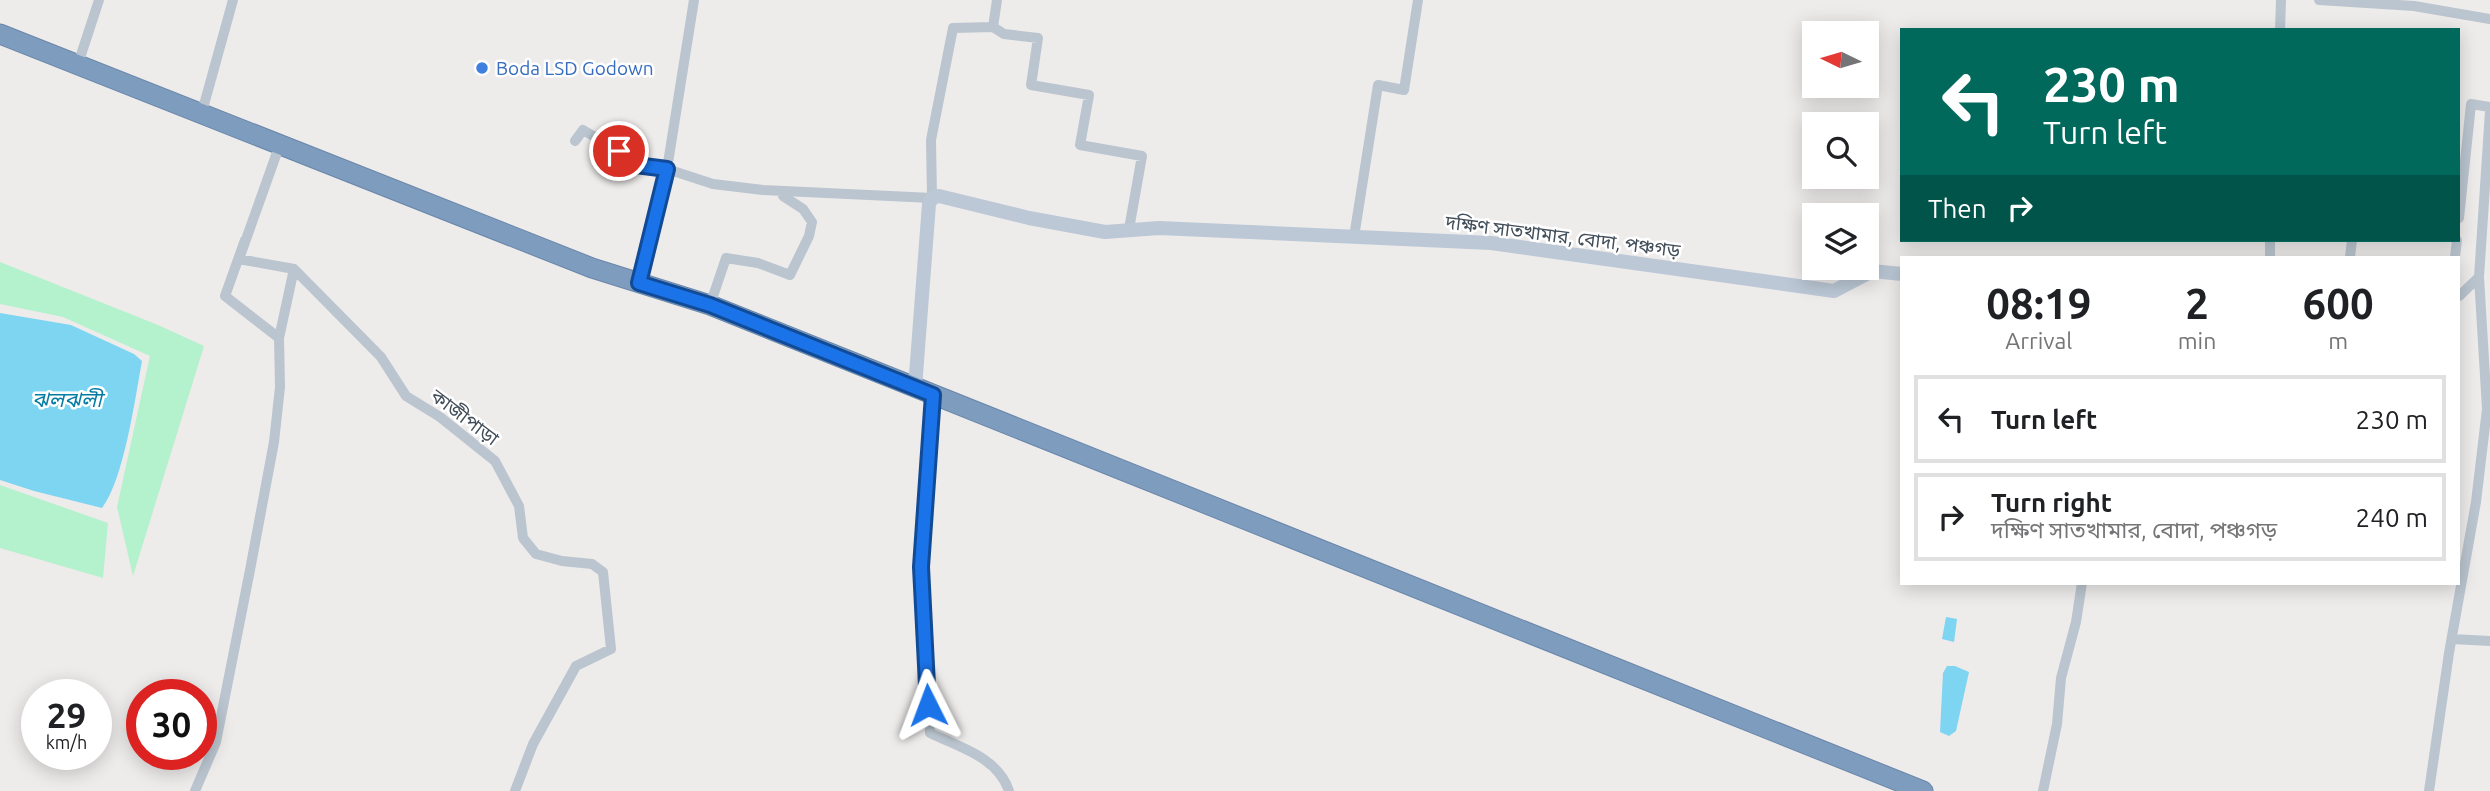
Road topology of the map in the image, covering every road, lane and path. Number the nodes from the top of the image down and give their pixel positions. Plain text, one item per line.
1 (99, 0) edge
2 (233, 0) edge
3 (694, 0) edge
4 (998, 0) edge
5 (1418, 0) edge
6 (2281, 0) edge
7 (2319, 0) edge
8 (2490, 19) edge
9 (993, 27) junction
10 (2280, 28) edge
11 (0, 34) edge
12 (78, 64) junction
13 (2490, 109) edge
14 (202, 112) junction
15 (575, 141) dead end
16 (280, 144) junction
17 (667, 169) junction
18 (783, 196) dead end
19 (932, 198) junction
20 (2460, 208) edge
21 (1129, 229) junction
22 (1354, 237) junction
23 (246, 240) junction
24 (294, 269) junction
25 (1900, 274) edge
26 (2479, 277) junction
27 (639, 283) junction
28 (2460, 295) edge
29 (710, 305) junction
30 (279, 338) junction
31 (924, 391) junction
32 (2082, 585) edge
33 (2452, 639) junction
34 (2490, 641) edge
35 (195, 791) edge
36 (515, 791) edge
37 (1009, 791) edge
38 (1923, 791) edge
39 (2043, 791) edge
40 (2429, 791) edge

1 - 12 street
2 - 14 street
3 - 17 street
4 - 9 street
5 - 22 street
6 - 10 street
7 - 8 street
9 - 19 street
9 - 21 street
11 - 12 highway
12 - 14 highway
13 - 20 street
13 - 26 street
14 - 16 highway
15 - 17 street, দক্ষিণ সাতখামার, বোদা, পঞ্চগড়
16 - 23 street
16 - 27 highway
17 - 19 street, দক্ষিণ সাতখামার, বোদা, পঞ্চগড়
17 - 27 street
18 - 29 street
19 - 21 street, দক্ষিণ সাতখামার, বোদা, পঞ্চগড়
19 - 31 street
21 - 22 street, দক্ষিণ সাতখামার, বোদা, পঞ্চগড়
22 - 25 street, দক্ষিণ সাতখামার, বোদা, পঞ্চগড়
23 - 24 street
23 - 30 street
24 - 30 street
24 - 36 street, কাজীপাড়া
26 - 28 street
26 - 33 street
27 - 29 highway
29 - 31 highway
30 - 35 street
31 - 37 street
31 - 38 highway
32 - 39 street
33 - 34 street
33 - 40 street

